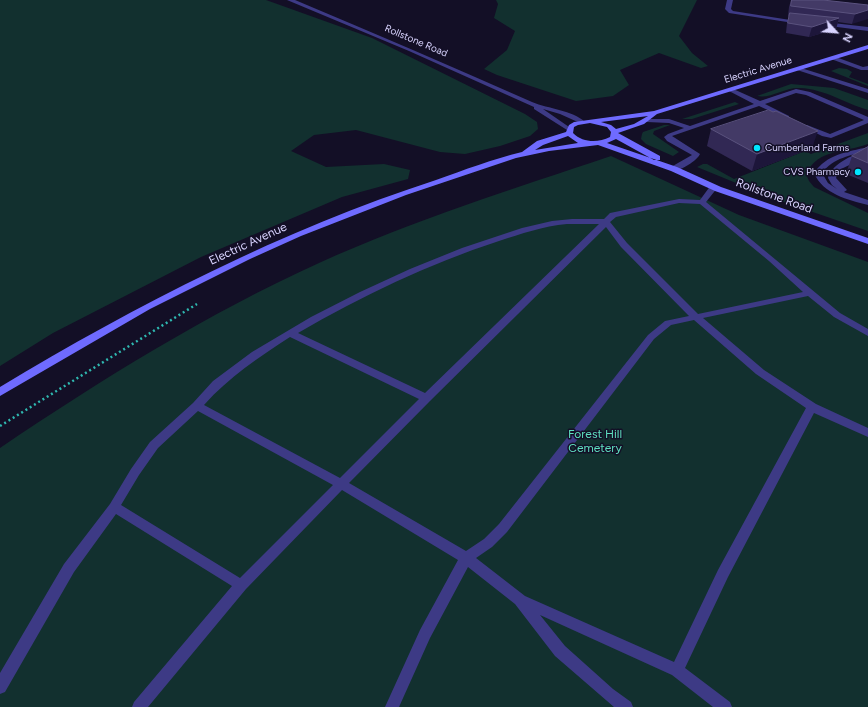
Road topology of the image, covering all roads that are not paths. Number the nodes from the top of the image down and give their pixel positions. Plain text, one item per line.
1 (290, 0) edge
2 (730, 0) edge
3 (808, 24) edge
4 (817, 25) edge
5 (868, 29) edge
6 (868, 47) edge
7 (833, 58) junction
8 (799, 69) junction
9 (866, 69) edge
10 (868, 75) edge
11 (731, 90) junction
12 (868, 91) edge
13 (532, 104) junction
14 (759, 104) junction
15 (655, 113) junction
16 (647, 120) junction
17 (868, 120) edge
18 (586, 122) junction
19 (690, 128) junction
20 (569, 131) junction
21 (615, 133) junction
22 (595, 143) junction
23 (868, 149) edge
24 (868, 152) edge
25 (522, 154) junction
26 (674, 169) junction
27 (714, 187) junction
28 (856, 199) junction
29 (702, 202) junction
30 (868, 203) edge
31 (606, 222) junction
32 (868, 241) edge
33 (810, 293) junction
34 (696, 317) junction
35 (290, 333) junction
36 (868, 333) edge
37 (0, 392) edge
38 (426, 398) junction
39 (197, 406) junction
40 (812, 407) junction
41 (868, 433) edge
42 (341, 484) junction
43 (114, 507) junction
44 (466, 558) junction
45 (241, 585) junction
46 (520, 600) junction
47 (677, 670) junction
48 (0, 687) edge
49 (139, 707) edge
50 (392, 707) edge
51 (626, 707) edge
52 (725, 707) edge

1 - 13 street, Rollstone Road
2 - 3 street
4 - 5 street
6 - 7 main road, Electric Avenue
7 - 8 main road, Electric Avenue
7 - 9 street
8 - 11 main road, Electric Avenue
8 - 12 street
9 - 10 street
11 - 14 street
11 - 15 main road, Electric Avenue
13 - 18 street, Rollstone Road
13 - 20 street, Rollstone Road
14 - 17 street
14 - 17 street
14 - 19 street
15 - 16 main road, Electric Avenue
15 - 18 main road, Electric Avenue
16 - 19 street
16 - 21 main road, Electric Avenue
18 - 20 main road, Electric Avenue
18 - 21 main road, Rollstone Road
19 - 26 street
20 - 22 main road, Rollstone Road
20 - 25 main road, Electric Avenue
21 - 22 main road, Electric Avenue
21 - 26 main road, Rollstone Road
22 - 25 main road, Electric Avenue
22 - 26 main road, Rollstone Road
23 - 28 street
24 - 28 street
25 - 37 main road, Electric Avenue
26 - 27 main road, Rollstone Road
27 - 29 street
27 - 32 main road, Rollstone Road
28 - 30 street
29 - 31 street
29 - 33 street
31 - 34 street
31 - 35 street
31 - 38 street
33 - 34 street
33 - 36 street
34 - 40 street
34 - 44 street
35 - 38 street
35 - 39 street
38 - 42 street
39 - 42 street
39 - 43 street
40 - 41 street
40 - 47 street
42 - 44 street
42 - 45 street
43 - 45 street
43 - 48 street
44 - 46 street
44 - 50 street
45 - 49 street
46 - 47 street
46 - 51 street
47 - 52 street

